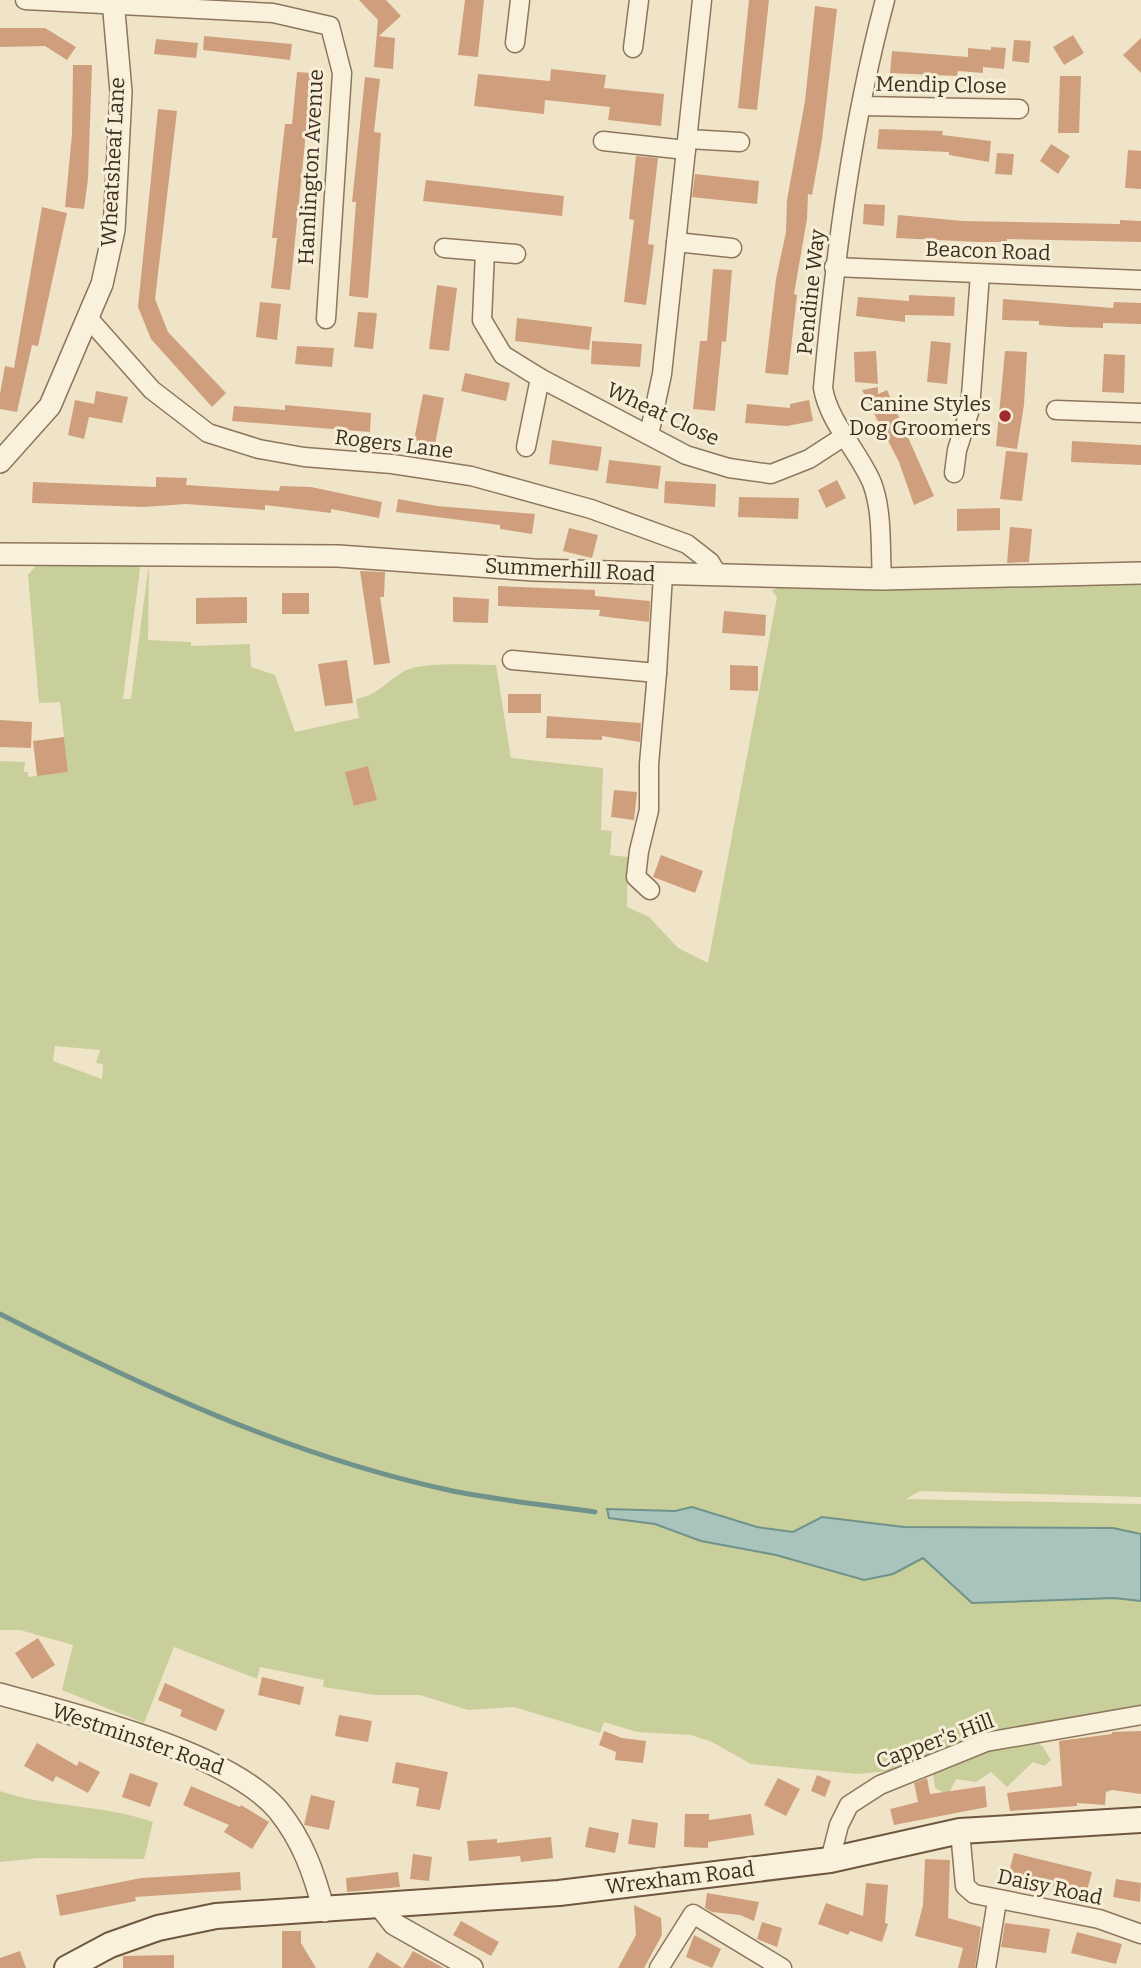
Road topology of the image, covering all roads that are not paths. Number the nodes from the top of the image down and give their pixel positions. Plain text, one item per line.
1 (25, 0) edge
2 (520, 0) edge
3 (639, 0) edge
4 (702, 0) edge
5 (884, 0) edge
6 (114, 1) edge
7 (515, 43) dead end
8 (633, 48) dead end
9 (861, 106) junction
10 (1019, 109) dead end
11 (603, 141) dead end
12 (740, 142) dead end
13 (687, 144) junction
14 (676, 242) junction
15 (444, 248) dead end
16 (732, 248) dead end
17 (485, 252) junction
18 (516, 254) dead end
19 (834, 267) junction
20 (980, 274) junction
21 (1141, 280) edge
22 (326, 319) dead end
23 (89, 320) junction
24 (540, 378) junction
25 (1056, 410) dead end
26 (1141, 412) edge
27 (649, 435) junction
28 (846, 435) junction
29 (526, 447) dead end
30 (0, 462) edge
31 (954, 473) dead end
32 (0, 554) edge
33 (1141, 573) edge
34 (663, 575) junction
35 (718, 575) junction
36 (882, 579) junction
37 (512, 660) dead end
38 (657, 673) junction
39 (650, 890) dead end
40 (0, 1694) edge
41 (1141, 1715) edge
42 (1141, 1819) edge
43 (960, 1831) junction
44 (830, 1860) junction
45 (997, 1901) junction
46 (379, 1905) junction
47 (324, 1911) junction
48 (1141, 1934) edge
49 (67, 1968) edge
50 (472, 1968) edge
51 (659, 1968) edge
52 (782, 1968) edge
53 (986, 1968) edge

1 - 6 street
2 - 7 street
3 - 8 street
4 - 13 street
5 - 9 street, Pendine Way
6 - 22 street, Hamlington Avenue
6 - 23 street, Wheatsheaf Lane
9 - 10 street, Mendip Close
9 - 19 street, Pendine Way
11 - 13 street
12 - 13 street
13 - 14 street
14 - 16 street
14 - 27 street
15 - 17 street
17 - 18 street
17 - 24 street, Wheat Close
19 - 20 street, Beacon Road
19 - 28 street, Pendine Way
20 - 21 street, Beacon Road
20 - 31 street
23 - 30 street, Wheatsheaf Lane
23 - 35 street, Rogers Lane
24 - 27 street, Wheat Close
24 - 29 street
25 - 26 street
27 - 28 street, Wheat Close
28 - 36 street, Pendine Way
32 - 34 street, Summerhill Road
33 - 36 street, Summerhill Road
34 - 35 street, Summerhill Road
34 - 38 street
35 - 36 street, Summerhill Road
37 - 38 street
38 - 39 street
40 - 47 street, Westminster Road
41 - 44 street, Capper's Hill
42 - 43 main road, Wrexham Road
43 - 44 main road, Wrexham Road
43 - 45 street, Daisy Road
44 - 46 main road, Wrexham Road
45 - 48 street, Daisy Road
45 - 53 street
46 - 47 main road, Wrexham Road
46 - 50 street
47 - 49 main road, Wrexham Road
51 - 52 street

